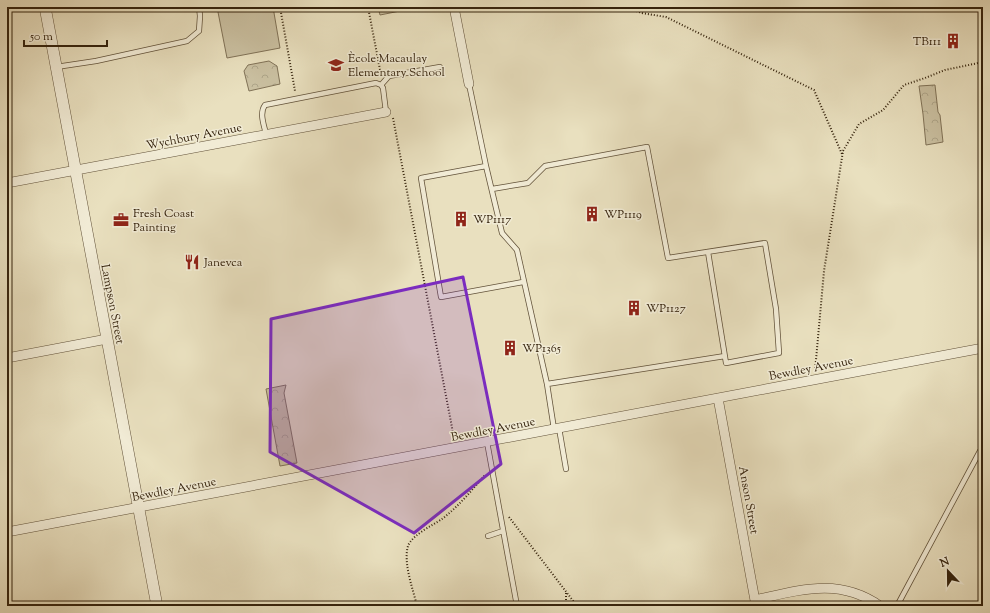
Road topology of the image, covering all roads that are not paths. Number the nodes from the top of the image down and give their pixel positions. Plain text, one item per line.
1 (45, 7) edge
2 (199, 7) edge
3 (454, 7) edge
4 (440, 66) dead end
5 (56, 67) junction
6 (469, 84) joint
7 (381, 85) junction
8 (386, 112) joint
9 (266, 134) junction
10 (486, 166) junction
11 (75, 170) junction
12 (7, 183) edge
13 (492, 189) junction
14 (708, 252) junction
15 (524, 282) junction
16 (107, 339) junction
17 (983, 348) edge
18 (725, 356) junction
19 (7, 358) edge
20 (547, 384) junction
21 (718, 398) junction
22 (556, 428) junction
23 (487, 442) junction
24 (983, 447) edge
25 (566, 469) dead end
26 (138, 508) junction
27 (503, 531) junction
28 (7, 532) edge
29 (488, 536) dead end
30 (756, 603) edge
31 (157, 606) edge
32 (517, 606) edge
33 (880, 606) edge
34 (897, 606) edge

1 - 5 street, Lampson Street
2 - 5 lane
3 - 6 street
4 - 7 lane
5 - 11 street, Lampson Street
6 - 10 lane
7 - 8 lane
7 - 9 lane
8 - 9 street, Wychbury Avenue
9 - 11 street, Wychbury Avenue
10 - 13 lane
10 - 15 lane
11 - 12 street, Wychbury Avenue
11 - 16 street, Lampson Street
13 - 14 lane
13 - 15 lane
14 - 18 lane
14 - 18 lane
15 - 20 lane
16 - 19 street
16 - 26 street, Lampson Street
17 - 21 street, Bewdley Avenue
18 - 20 lane
20 - 22 lane
21 - 22 street, Bewdley Avenue
21 - 30 street, Anson Street
22 - 23 street, Bewdley Avenue
22 - 25 lane
23 - 26 street, Bewdley Avenue
23 - 27 lane
24 - 34 lane
26 - 28 street, Bewdley Avenue
26 - 31 street, Lampson Street
27 - 29 lane
27 - 32 lane
30 - 33 street

